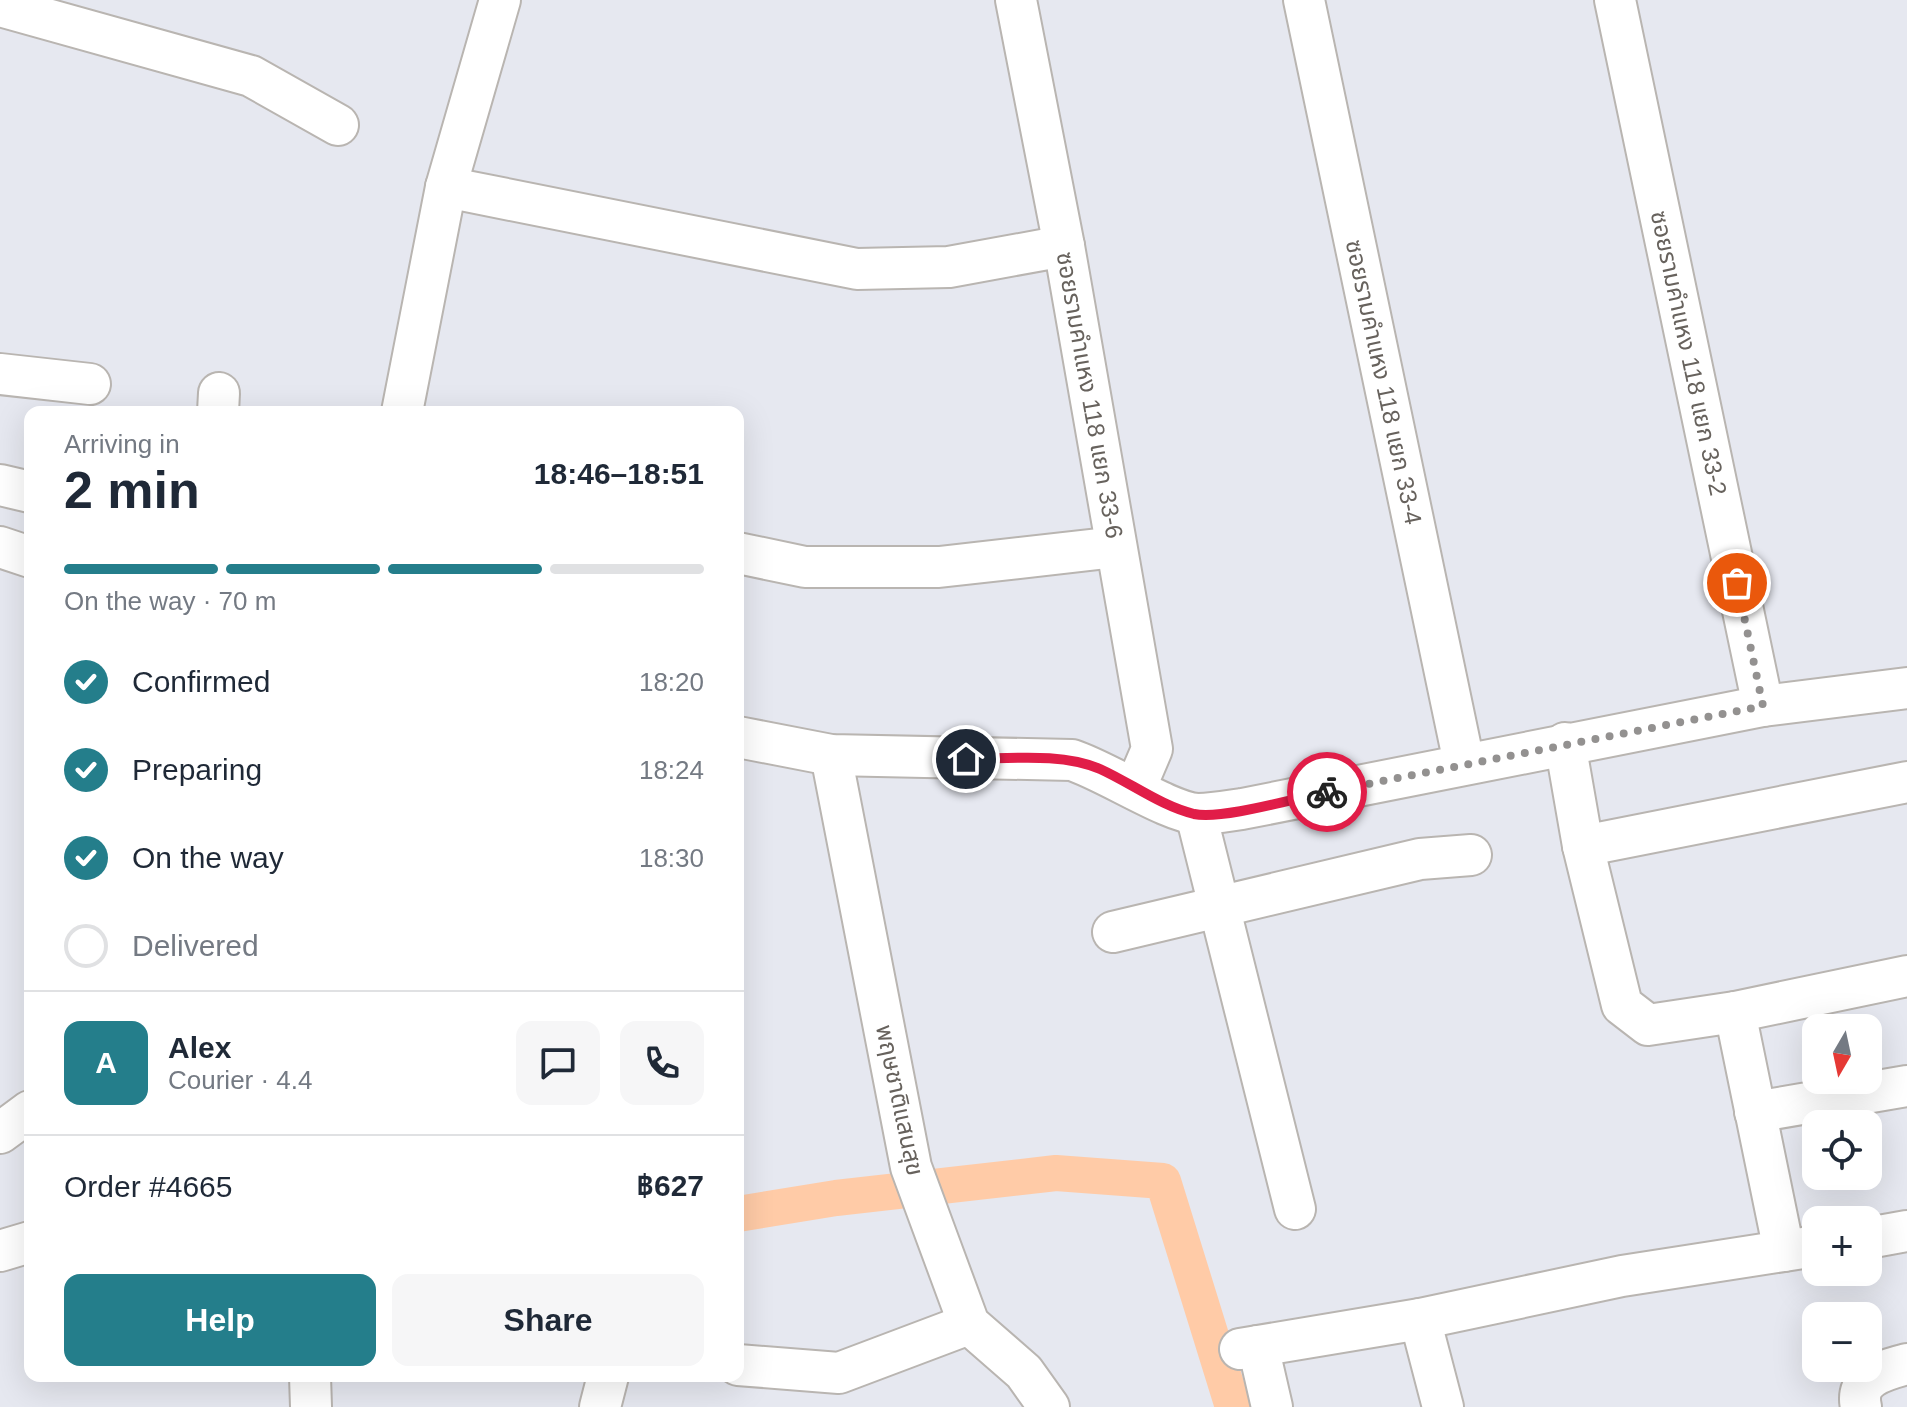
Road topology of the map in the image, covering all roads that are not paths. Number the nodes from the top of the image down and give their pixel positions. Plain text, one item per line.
1 (500, 0) edge
2 (1016, 0) edge
3 (1304, 0) edge
4 (1615, 0) edge
5 (0, 6) edge
6 (338, 125) dead end
7 (446, 187) junction
8 (1064, 246) junction
9 (0, 374) edge
10 (90, 384) dead end
11 (403, 406) edge
12 (0, 485) edge
13 (24, 491) edge
14 (0, 547) edge
15 (1116, 547) junction
16 (744, 554) edge
17 (24, 555) edge
18 (1907, 688) edge
19 (1763, 706) junction
20 (744, 738) edge
21 (1565, 743) junction
22 (831, 755) junction
23 (1464, 763) junction
24 (1907, 782) edge
25 (1135, 789) junction
26 (1196, 814) junction
27 (1583, 846) junction
28 (1471, 855) dead end
29 (1220, 907) junction
30 (1113, 932) dead end
31 (1907, 976) edge
32 (1735, 1012) junction
33 (1907, 1086) edge
34 (1755, 1112) junction
35 (24, 1115) edge
36 (0, 1133) edge
37 (1295, 1209) dead end
38 (1907, 1231) edge
39 (1882, 1235) edge
40 (24, 1244) edge
41 (1800, 1248) edge
42 (0, 1251) edge
43 (1420, 1319) junction
44 (969, 1324) junction
45 (1907, 1364) edge
46 (744, 1365) edge
47 (310, 1382) edge
48 (606, 1382) edge
49 (311, 1407) edge
50 (600, 1407) edge
51 (1049, 1407) edge
52 (1272, 1407) edge
53 (1443, 1407) edge
54 (1861, 1407) edge

1 - 7 street
2 - 8 street, ซอยรามคำแหง 118 แยก 33-6
3 - 23 street, ซอยรามคำแหง 118 แยก 33-4
4 - 19 street, ซอยรามคำแหง 118 แยก 33-2
5 - 6 street
7 - 8 street
7 - 11 street
8 - 15 street, ซอยรามคำแหง 118 แยก 33-6
9 - 10 street
12 - 13 street
14 - 17 street
15 - 16 street
15 - 25 street, ซอยรามคำแหง 118 แยก 33-6
18 - 19 street
19 - 21 street
20 - 22 street
21 - 23 street
21 - 27 street
22 - 25 street
22 - 44 street, พฤษชาติแสนสุข
23 - 26 street
24 - 27 street
25 - 26 street
26 - 29 street
27 - 32 street
28 - 29 street
29 - 30 street
29 - 37 street
31 - 32 street
32 - 34 street
33 - 34 street
34 - 41 street
35 - 36 street
38 - 39 street
40 - 42 street
41 - 43 street
43 - 52 street
43 - 53 street
44 - 46 street
44 - 51 street, พฤษชาติแสนสุข
45 - 54 street
47 - 49 street
48 - 50 street

